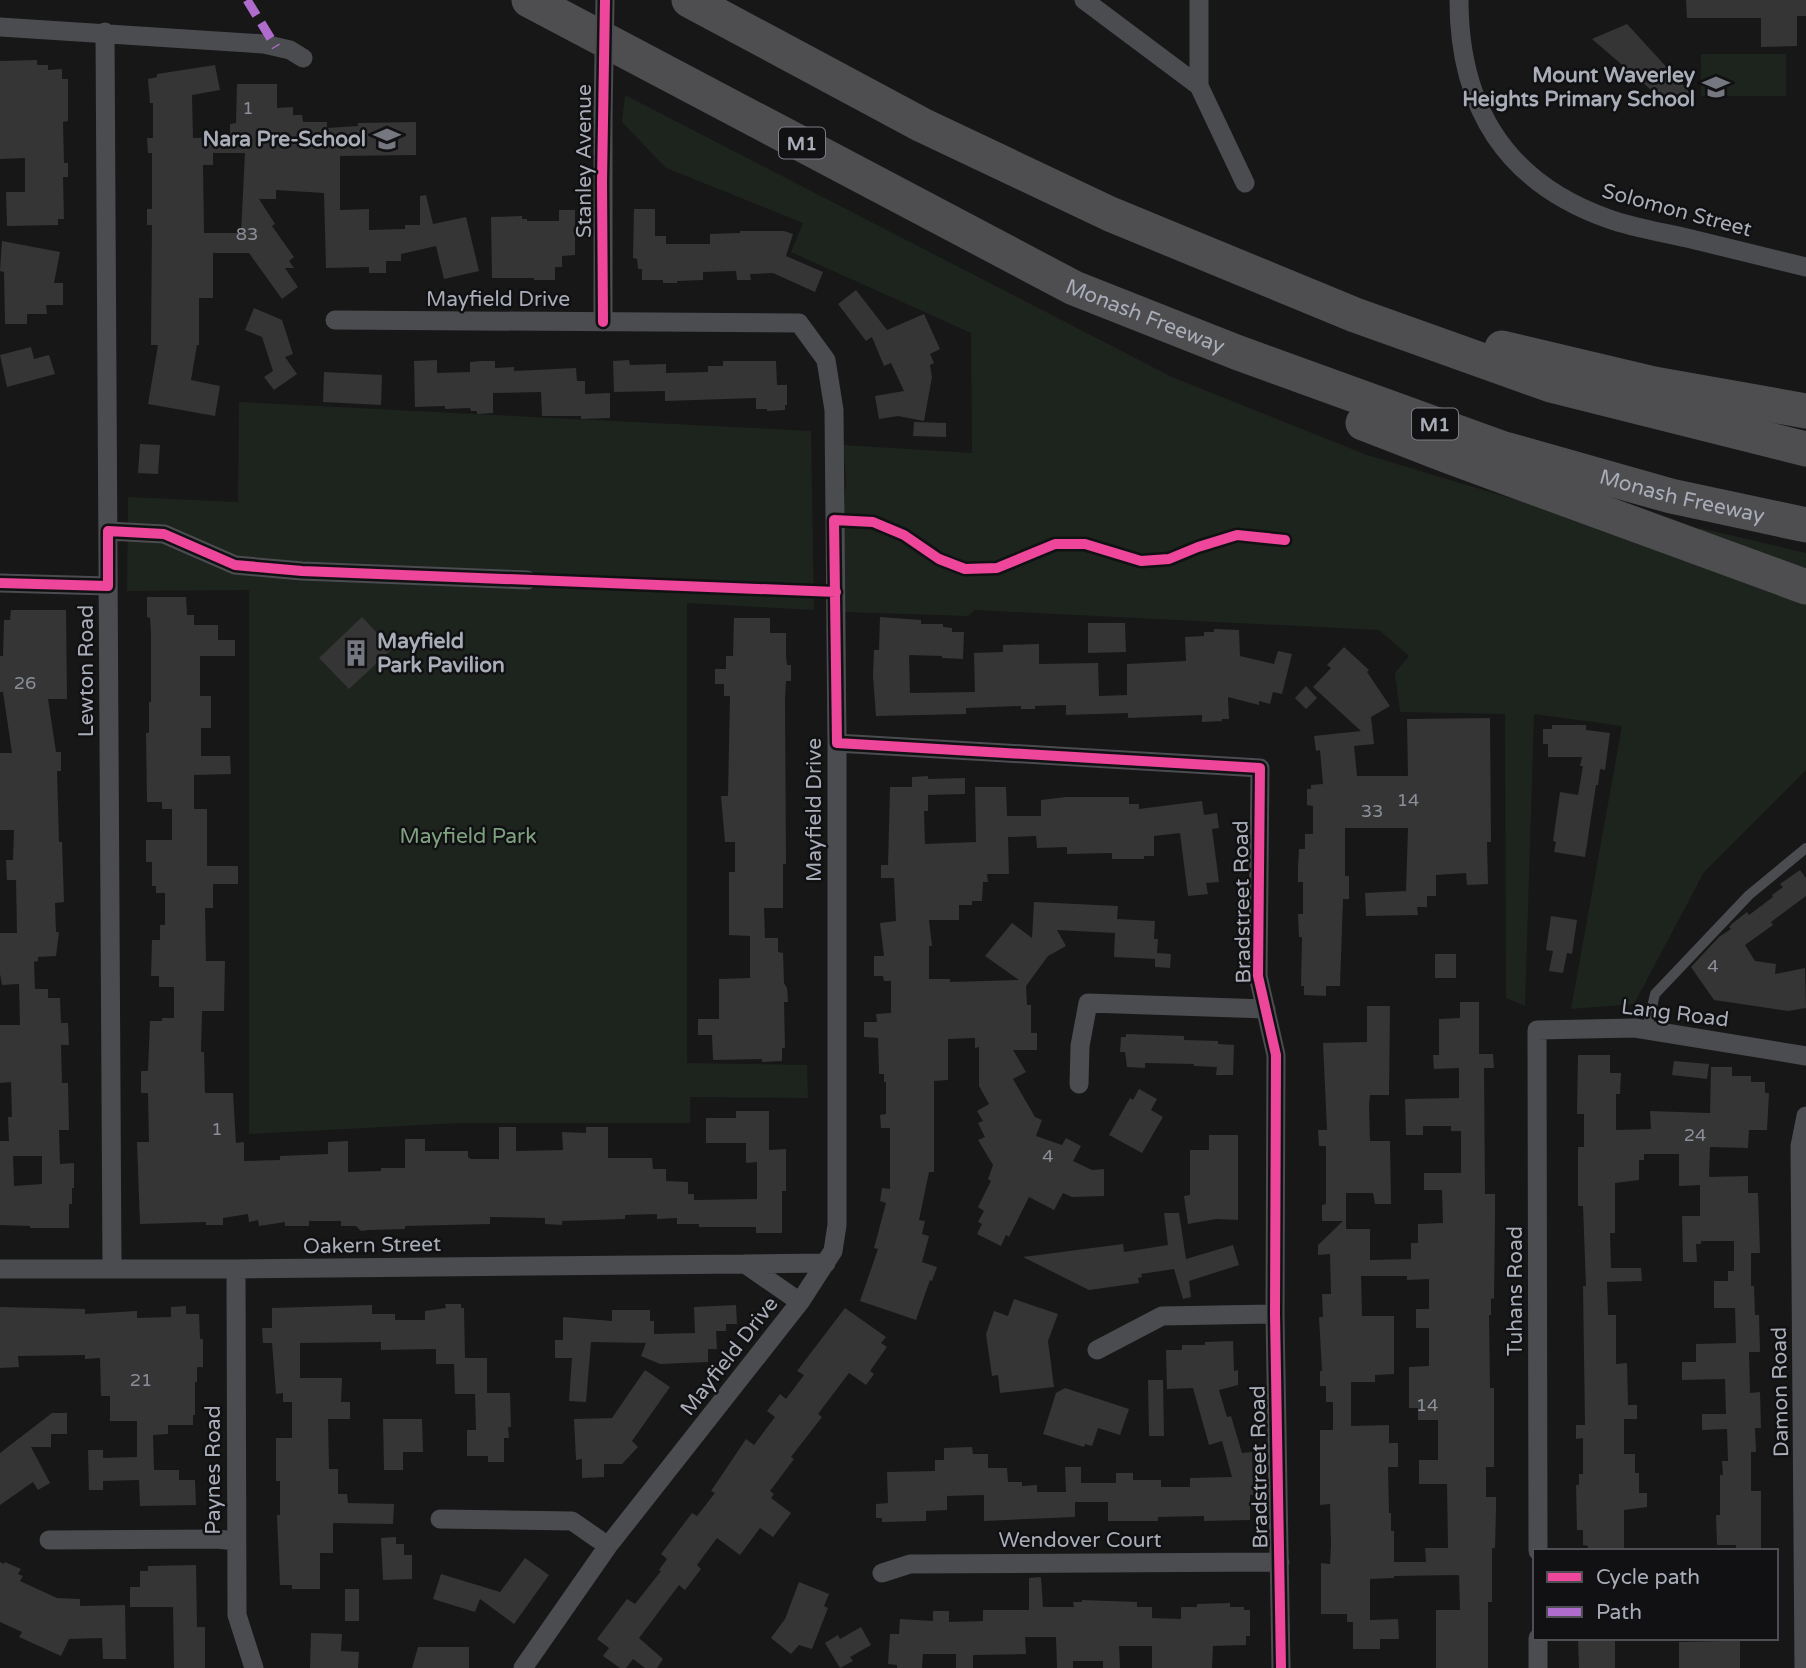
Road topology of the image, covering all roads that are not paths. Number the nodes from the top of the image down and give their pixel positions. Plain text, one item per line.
1 (529, 0) edge
2 (605, 0) edge
3 (689, 0) edge
4 (1084, 0) edge
5 (1199, 0) edge
6 (1459, 0) edge
7 (0, 27) edge
8 (105, 32) junction
9 (303, 58) dead end
10 (1199, 86) junction
11 (1245, 183) dead end
12 (1806, 267) edge
13 (1074, 288) junction
14 (1355, 315) junction
15 (335, 320) dead end
16 (603, 322) junction
17 (1806, 411) edge
18 (1806, 449) edge
19 (1806, 525) edge
20 (108, 531) junction
21 (527, 580) joint
22 (0, 583) edge
23 (108, 586) junction
24 (1806, 587) edge
25 (836, 592) junction
26 (837, 743) junction
27 (1806, 848) edge
28 (1266, 1009) junction
29 (1647, 1029) junction
30 (1537, 1030) joint
31 (1806, 1056) edge
32 (1079, 1084) dead end
33 (1806, 1116) edge
34 (1803, 1258) edge
35 (826, 1263) junction
36 (745, 1264) junction
37 (112, 1268) junction
38 (0, 1269) edge
39 (236, 1269) junction
40 (800, 1302) junction
41 (1275, 1314) junction
42 (1097, 1350) dead end
43 (440, 1519) dead end
44 (1805, 1526) edge
45 (49, 1540) dead end
46 (236, 1541) junction
47 (608, 1546) junction
48 (1538, 1549) edge
49 (1280, 1562) junction
50 (882, 1573) dead end
51 (1538, 1640) edge
52 (254, 1668) edge
53 (523, 1668) edge
54 (1281, 1668) edge
55 (1538, 1668) edge
56 (1804, 1668) edge

1 - 13 highway, Monash Freeway / M1
2 - 16 street, Stanley Avenue, bridge
3 - 14 highway
4 - 10 street
5 - 10 street
6 - 12 street, Solomon Street
7 - 8 street
8 - 9 street
8 - 20 street, Lewton Road
10 - 11 street
13 - 19 highway, Monash Freeway / M1
13 - 24 highway
14 - 17 highway
14 - 18 highway
15 - 16 street, Mayfield Drive
16 - 25 street, Mayfield Drive
20 - 21 street
20 - 23 street, Lewton Road
21 - 25 lane
22 - 23 street
23 - 37 street, Lewton Road
25 - 26 street, Mayfield Drive
26 - 28 street, Bradstreet Road
26 - 35 street, Mayfield Drive
27 - 29 lane
28 - 32 street
28 - 41 street, Bradstreet Road
29 - 30 street, Lang Road
29 - 31 street, Lang Road
30 - 48 street, Tuhans Road
33 - 34 street, Damon Road
34 - 44 street, Damon Road
35 - 36 street, Oakern Street
35 - 40 street, Mayfield Drive
36 - 39 street, Oakern Street
36 - 40 street
37 - 38 street, Oakern Street
37 - 39 street, Oakern Street
39 - 46 street, Paynes Road
40 - 47 street, Mayfield Drive
41 - 42 street
41 - 49 street, Bradstreet Road
43 - 47 street
44 - 56 street, Damon Road
45 - 46 street
46 - 52 street, Paynes Road
47 - 53 street, Mayfield Drive
49 - 50 street, Wendover Court
49 - 54 street, Bradstreet Road
51 - 55 street

